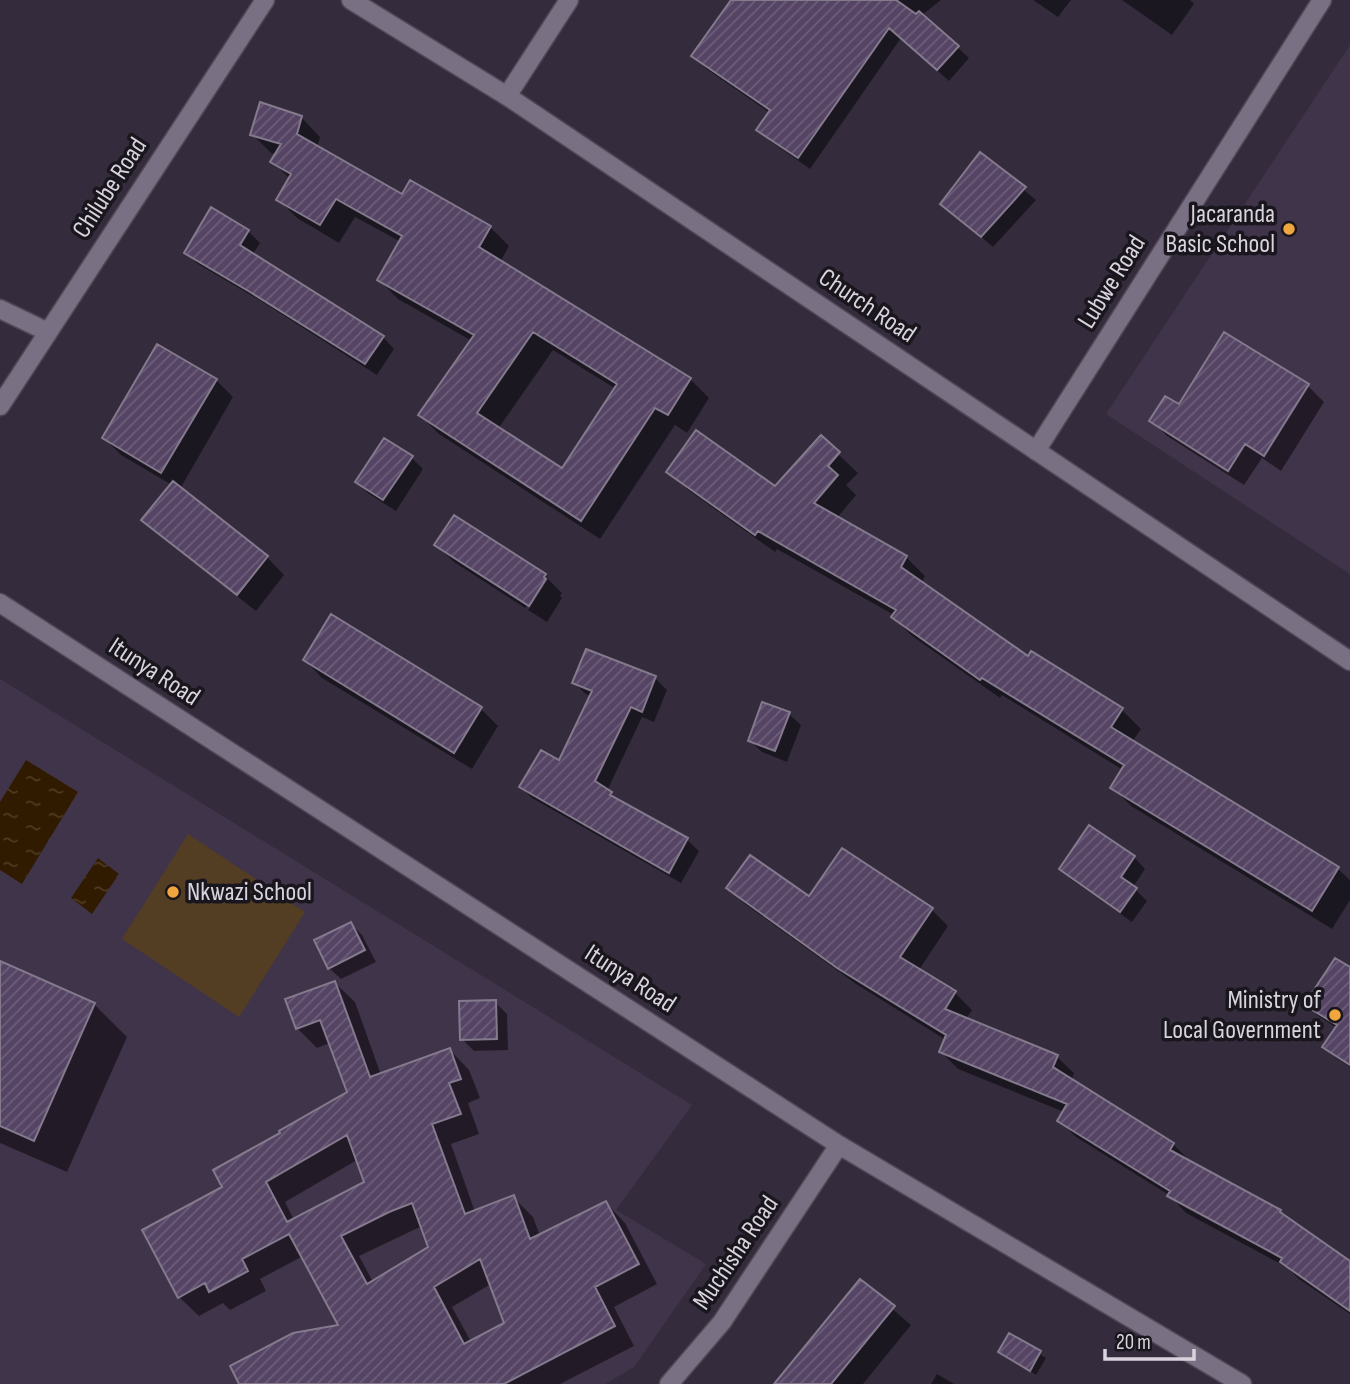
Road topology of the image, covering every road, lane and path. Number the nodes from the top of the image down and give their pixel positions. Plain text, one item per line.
1 (265, 0) edge
2 (351, 0) edge
3 (569, 0) edge
4 (1322, 0) edge
5 (507, 96) junction
6 (0, 309) edge
7 (48, 332) junction
8 (3, 394) edge
9 (1036, 451) junction
10 (0, 603) edge
11 (1350, 661) edge
12 (839, 1145) junction
13 (669, 1384) edge
14 (1242, 1384) edge

1 - 7 street, Chilube Road
2 - 5 street, Church Road
3 - 5 street
4 - 9 street, Lubwe Road
5 - 9 street, Church Road
6 - 7 street
7 - 8 street, Chilube Road
9 - 11 street, Church Road
10 - 12 street, Itunya Road
12 - 13 street, Muchisha Road
12 - 14 street, Itunya Road

